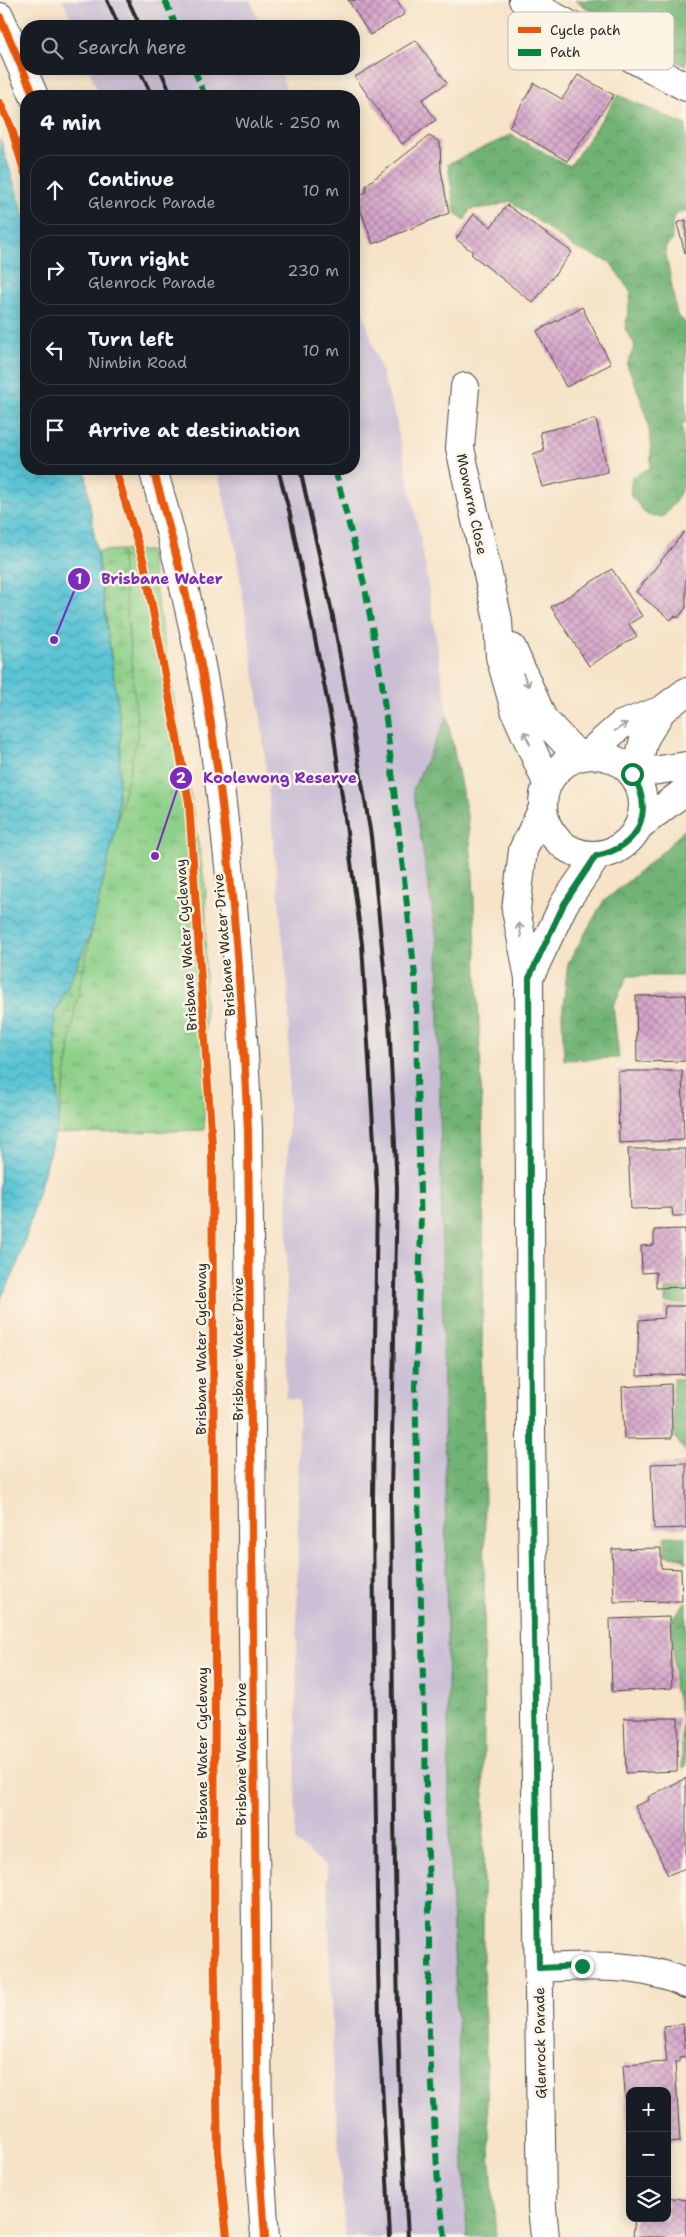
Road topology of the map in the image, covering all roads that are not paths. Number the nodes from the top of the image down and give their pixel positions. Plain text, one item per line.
1 (523, 0) edge
2 (545, 12) edge
3 (0, 17) edge
4 (20, 63) edge
5 (654, 70) edge
6 (25, 75) edge
7 (686, 87) edge
8 (31, 90) edge
9 (465, 387) dead end
10 (155, 475) edge
11 (498, 620) junction
12 (686, 692) edge
13 (662, 710) junction
14 (583, 756) junction
15 (686, 766) edge
16 (632, 773) junction
17 (547, 783) junction
18 (686, 790) edge
19 (542, 810) junction
20 (639, 826) junction
21 (596, 856) junction
22 (529, 978) junction
23 (539, 1968) junction
24 (686, 1984) edge
25 (265, 2237) edge
26 (545, 2237) edge

1 - 2 street
3 - 4 street
5 - 7 street
6 - 8 street
9 - 11 street, Mowarra Close
10 - 25 street, Brisbane Water Drive
11 -> 14 street, Mowarra Close
17 -> 11 street, Mowarra Close
12 - 13 street, Glenrock Parade
14 -> 13 street, Glenrock Parade
13 - 16 street, Glenrock Parade
14 - 16 street
14 - 17 street, Glenrock Parade
15 - 16 street
16 - 20 street
17 - 19 street, Glenrock Parade
18 - 20 street
19 - 21 street
22 -> 19 street, Glenrock Parade
20 - 21 street
21 - 22 street, Glenrock Parade
22 - 23 street, Glenrock Parade
23 - 24 street
23 - 26 street, Glenrock Parade

